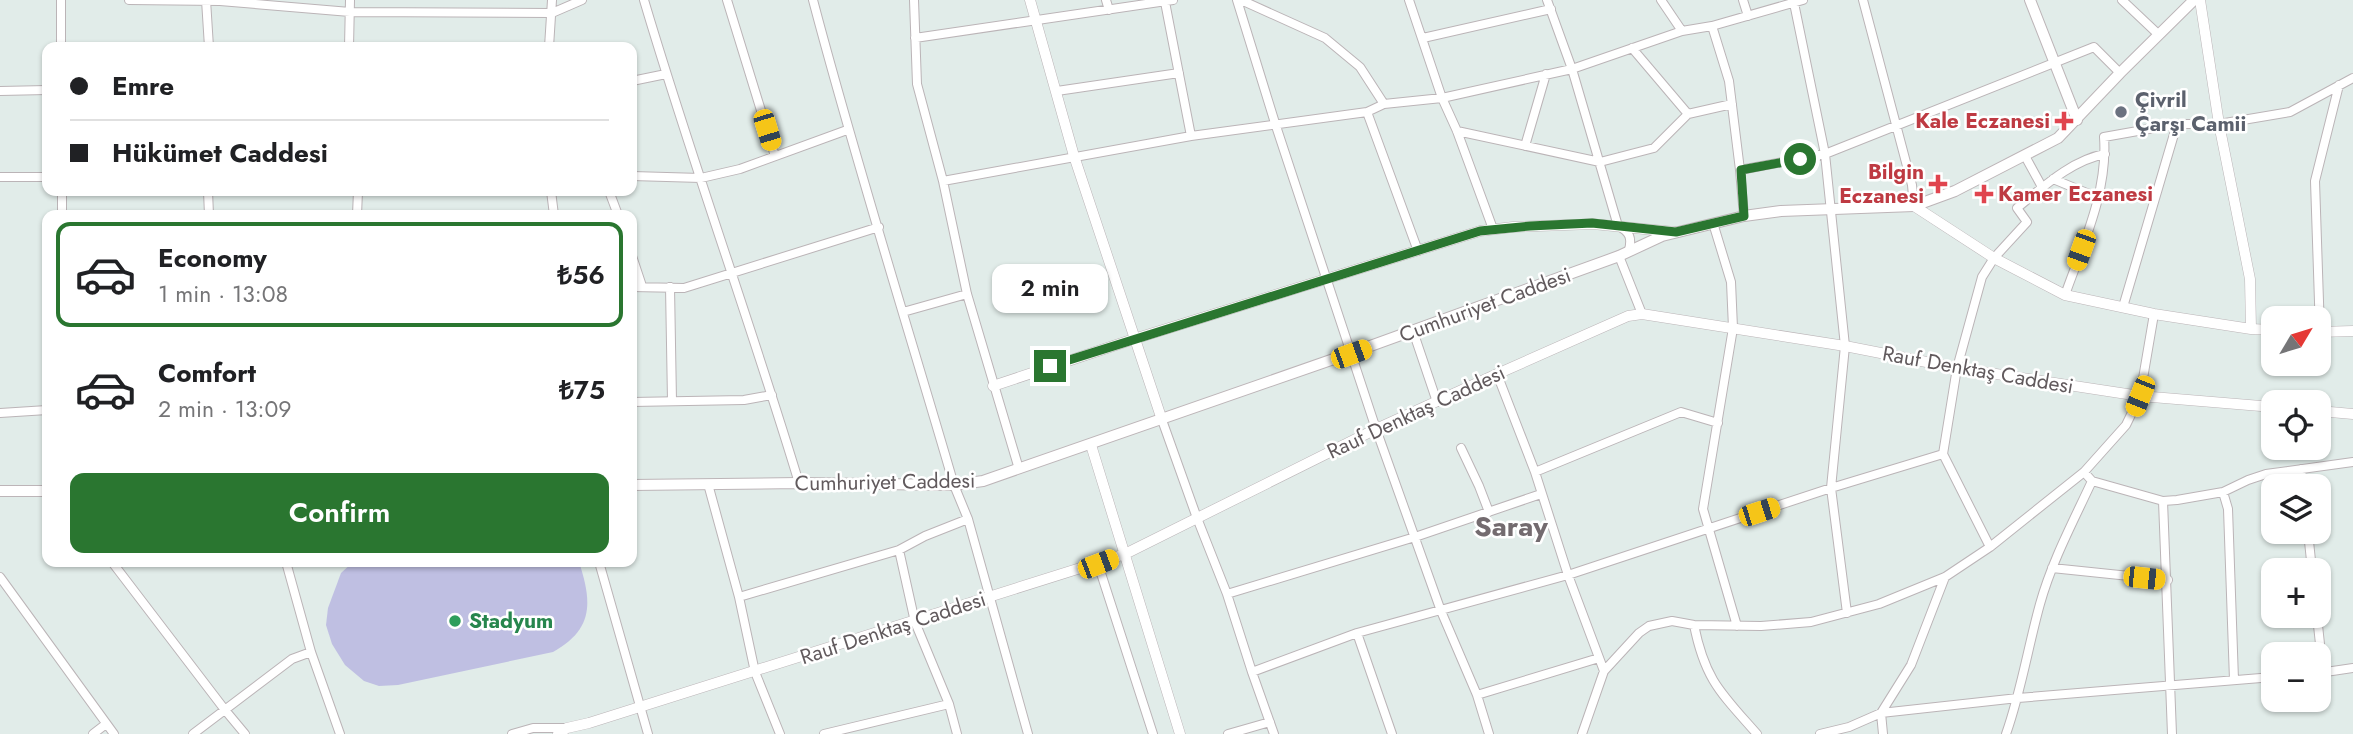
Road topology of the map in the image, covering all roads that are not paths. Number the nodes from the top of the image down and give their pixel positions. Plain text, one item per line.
1 (61, 0) edge
2 (129, 0) edge
3 (350, 0) edge
4 (552, 0) edge
5 (582, 0) edge
6 (643, 0) edge
7 (727, 0) edge
8 (813, 0) edge
9 (914, 0) edge
10 (1030, 0) edge
11 (1106, 0) edge
12 (1239, 0) edge
13 (1409, 0) edge
14 (1661, 0) edge
15 (1743, 0) edge
16 (1863, 0) edge
17 (2030, 0) edge
18 (2122, 0) edge
19 (2197, 0) edge
20 (206, 1) edge
21 (1169, 1) edge
22 (1799, 1) edge
23 (1549, 2) edge
24 (1109, 10) junction
25 (350, 12) junction
26 (552, 13) junction
27 (1748, 16) junction
28 (1037, 19) junction
29 (1712, 26) junction
30 (1682, 31) junction
31 (2159, 35) junction
32 (915, 38) junction
33 (1423, 38) junction
34 (61, 42) edge
35 (209, 42) edge
36 (349, 42) edge
37 (549, 42) edge
38 (1632, 48) junction
39 (2056, 62) junction
40 (1572, 69) junction
41 (1179, 73) junction
42 (2120, 73) junction
43 (666, 74) junction
44 (1546, 75) junction
45 (2353, 79) edge
46 (637, 80) edge
47 (2339, 85) junction
48 (42, 90) edge
49 (0, 91) edge
50 (1056, 91) junction
51 (1442, 98) junction
52 (1384, 104) junction
53 (1732, 104) junction
54 (1367, 112) junction
55 (1688, 114) junction
56 (2077, 120) junction
57 (1275, 123) junction
58 (2178, 124) junction
59 (2219, 124) junction
60 (1897, 125) junction
61 (847, 130) junction
62 (1457, 131) junction
63 (1191, 136) junction
64 (1525, 146) junction
65 (1825, 154) junction
66 (2105, 154) junction
67 (775, 156) junction
68 (1074, 156) junction
69 (2025, 156) junction
70 (1600, 162) junction
71 (1741, 170) junction
72 (637, 176) edge
73 (0, 177) edge
74 (42, 177) edge
75 (701, 178) junction
76 (2053, 179) junction
77 (943, 181) junction
78 (2042, 187) junction
79 (2099, 198) junction
80 (1914, 206) junction
81 (1832, 208) junction
82 (1744, 216) junction
83 (1713, 223) junction
84 (1618, 226) junction
85 (879, 227) junction
86 (1493, 229) junction
87 (1676, 232) junction
88 (1629, 250) junction
89 (1418, 251) junction
90 (1619, 256) junction
91 (1994, 258) junction
92 (637, 271) edge
93 (733, 274) junction
94 (1326, 279) junction
95 (637, 286) edge
96 (642, 286) junction
97 (670, 288) junction
98 (967, 294) junction
99 (2065, 295) junction
100 (2318, 306) edge
101 (2123, 307) junction
102 (903, 312) junction
103 (1642, 314) junction
104 (2154, 314) junction
105 (1733, 328) junction
106 (2251, 329) junction
107 (2261, 329) edge
108 (1413, 331) junction
109 (2353, 331) edge
110 (2331, 332) edge
111 (1134, 339) junction
112 (1844, 346) junction
113 (1351, 354) junction
114 (1957, 368) junction
115 (1497, 374) junction
116 (993, 386) junction
117 (772, 395) junction
118 (2140, 396) junction
119 (672, 401) junction
120 (637, 402) edge
121 (1437, 402) junction
122 (2261, 406) edge
123 (42, 410) edge
124 (2331, 412) edge
125 (0, 413) edge
126 (2353, 414) edge
127 (1162, 420) junction
128 (1718, 423) junction
129 (1376, 429) junction
130 (1091, 445) junction
131 (1461, 448) dead end
132 (1943, 454) junction
133 (2353, 462) edge
134 (1019, 469) junction
135 (2301, 469) junction
136 (1535, 472) junction
137 (2084, 472) junction
138 (2302, 474) edge
139 (2092, 481) junction
140 (799, 483) junction
141 (708, 484) junction
142 (637, 485) edge
143 (954, 485) junction
144 (1831, 488) junction
145 (0, 491) edge
146 (42, 491) edge
147 (2224, 492) junction
148 (1541, 494) junction
149 (2163, 501) junction
150 (1489, 512) junction
151 (1196, 518) junction
152 (968, 519) junction
153 (1710, 528) junction
154 (1415, 537) junction
155 (1990, 547) junction
156 (899, 550) junction
157 (1125, 554) junction
158 (1098, 564) junction
159 (116, 567) edge
160 (287, 567) edge
161 (600, 567) edge
162 (2052, 568) junction
163 (1568, 575) junction
164 (0, 577) edge
165 (1945, 578) junction
166 (2168, 580) junction
167 (1227, 594) junction
168 (738, 597) junction
169 (990, 597) junction
170 (1441, 611) junction
171 (1847, 613) junction
172 (915, 622) junction
173 (1694, 625) junction
174 (1737, 626) junction
175 (1357, 633) junction
176 (312, 652) junction
177 (1599, 658) junction
178 (2353, 668) edge
179 (1604, 671) junction
180 (2331, 671) edge
181 (755, 672) junction
182 (1252, 672) junction
183 (2261, 678) edge
184 (2234, 680) junction
185 (2171, 686) junction
186 (1477, 695) junction
187 (2018, 698) junction
188 (949, 704) junction
189 (639, 708) junction
190 (225, 710) junction
191 (1881, 713) junction
192 (1270, 722) junction
193 (589, 723) junction
194 (106, 724) junction
195 (1849, 727) junction
196 (567, 728) junction
197 (93, 734) edge
198 (114, 734) edge
199 (193, 734) edge
200 (246, 734) edge
201 (340, 734) edge
202 (512, 734) edge
203 (558, 734) edge
204 (577, 734) edge
205 (648, 734) edge
206 (780, 734) edge
207 (824, 734) edge
208 (957, 734) edge
209 (1028, 734) edge
210 (1153, 734) edge
211 (1180, 734) edge
212 (1228, 734) edge
213 (1274, 734) edge
214 (1391, 734) edge
215 (1489, 734) edge
216 (1582, 734) edge
217 (1757, 734) edge
218 (1819, 734) edge
219 (1842, 734) edge
220 (1883, 734) edge
221 (2006, 734) edge
222 (2172, 734) edge

1 - 34 street
2 - 20 street
3 - 25 street
4 - 26 street
5 - 26 street
6 - 43 street
7 - 67 street
8 - 61 street
9 - 32 street
10 - 28 street
11 - 24 street
12 - 52 street
12 - 57 street
13 - 33 street
14 - 30 street
15 - 27 street
16 - 60 street
17 - 39 main road
18 - 31 street
19 - 31 main road, Cumhuriyet Caddesi
19 - 59 street
20 - 25 street
20 - 35 street
21 - 24 street
21 - 41 street
22 - 27 street
22 - 65 street
23 - 33 street
23 - 40 street
24 - 28 street
25 - 26 street
25 - 36 street
26 - 37 street
27 - 29 street
28 - 32 street
28 - 50 street
29 - 30 street
29 - 53 street
30 - 38 street
31 - 42 main road, Cumhuriyet Caddesi
32 - 77 street
33 - 51 street
38 - 40 street
38 - 55 street
39 - 42 street
39 - 56 main road
39 - 60 street
40 - 44 street
40 - 70 street
41 - 50 street
41 - 63 street
42 - 56 main road, Cumhuriyet Caddesi
43 - 46 street
43 - 75 street
44 - 51 street
44 - 64 street
45 - 47 street
47 - 59 street
47 - 100 street
48 - 49 street
50 - 68 street
51 - 52 street
51 - 62 street
52 - 54 street
53 - 55 street
53 - 71 street
54 - 57 street
54 - 89 street
55 - 70 street
56 - 69 main road, Cumhuriyet Caddesi
57 - 63 street
57 - 94 street
58 - 59 street
58 - 66 street
58 - 101 street
59 - 106 street
60 - 65 street
60 - 80 street
61 - 67 street
61 - 85 street
62 - 64 street
62 - 86 street
63 - 68 street
64 - 70 street
65 - 71 street
65 - 81 street
66 - 76 street
66 - 79 street
67 - 75 street
68 - 77 street
68 - 111 street
69 - 78 street
69 - 80 main road, Cumhuriyet Caddesi
70 - 84 street
71 - 82 street
72 - 75 street
73 - 74 street
75 - 93 street
76 - 78 street
76 - 79 street
77 - 98 street
78 - 91 street
79 - 99 street
80 - 81 main road, Cumhuriyet Caddesi
80 - 91 street
81 - 82 main road, Cumhuriyet Caddesi
81 - 112 street
82 - 83 main road, Cumhuriyet Caddesi
83 - 87 main road, Cumhuriyet Caddesi
83 - 105 street
84 - 86 street
84 - 87 street
84 - 88 street
85 - 93 street
85 - 102 street
86 - 89 street
87 - 88 main road, Cumhuriyet Caddesi
88 - 90 main road, Cumhuriyet Caddesi
89 - 94 street
90 - 103 street
90 - 108 main road, Cumhuriyet Caddesi
91 - 99 street
91 - 114 street
92 - 96 street
93 - 97 street
93 - 117 street
94 - 111 street
94 - 113 street
95 - 96 street
96 - 97 street
97 - 119 street
98 - 102 street
98 - 116 street
99 - 101 street
101 - 104 street
102 - 143 street
103 - 105 street, Rauf Denktaş Caddesi
103 - 115 street, Rauf Denktaş Caddesi
104 - 106 street
104 - 118 street
105 - 112 street, Rauf Denktaş Caddesi
105 - 128 street
106 - 107 street
108 - 113 main road, Cumhuriyet Caddesi
108 - 121 street
109 - 110 street
111 - 116 street
111 - 127 street
112 - 114 street, Rauf Denktaş Caddesi
112 - 144 street
113 - 127 main road, Cumhuriyet Caddesi
113 - 129 street
114 - 118 street, Rauf Denktaş Caddesi
114 - 132 street
115 - 121 street, Rauf Denktaş Caddesi
115 - 136 street
116 - 134 street
117 - 119 street
117 - 140 street
118 - 122 street, Rauf Denktaş Caddesi
118 - 137 street
119 - 120 street
121 - 129 street, Rauf Denktaş Caddesi
123 - 125 street
124 - 126 street
127 - 130 main road, Cumhuriyet Caddesi
127 - 151 street
128 - 136 street
128 - 153 street
129 - 151 street, Rauf Denktaş Caddesi
129 - 154 street
130 - 134 main road, Cumhuriyet Caddesi
130 - 157 street
131 - 150 street
132 - 144 street
132 - 155 street
133 - 135 street
134 - 143 main road, Cumhuriyet Caddesi
135 - 138 street
135 - 147 street
136 - 148 street
137 - 139 street
137 - 155 street
139 - 149 street
139 - 162 street
140 - 141 main road, Cumhuriyet Caddesi
140 - 143 main road, Cumhuriyet Caddesi
141 - 142 main road, Cumhuriyet Caddesi
141 - 168 street
143 - 152 street
144 - 153 street
144 - 171 street
145 - 146 main road
147 - 149 street
147 - 184 street
148 - 150 street
148 - 163 street
149 - 166 street
150 - 154 street
151 - 157 street, Rauf Denktaş Caddesi
151 - 167 street
152 - 156 street
152 - 169 street
153 - 163 street
153 - 174 street
154 - 167 street
154 - 170 street
155 - 165 street
156 - 168 street
156 - 172 street
157 - 158 street, Rauf Denktaş Caddesi
157 - 211 street
158 - 169 street, Rauf Denktaş Caddesi
158 - 210 street
159 - 190 street
160 - 176 street
161 - 189 street
162 - 166 street
162 - 187 street
163 - 170 street
163 - 177 street
164 - 194 street
165 - 171 street
165 - 191 street
166 - 185 street
167 - 182 street
168 - 181 street
169 - 172 street, Rauf Denktaş Caddesi
169 - 209 street
170 - 175 street
170 - 186 street
171 - 174 street
172 - 181 street, Rauf Denktaş Caddesi
172 - 188 street
173 - 174 street
173 - 179 street
173 - 217 street
175 - 182 street
175 - 214 street
176 - 190 street
176 - 201 street
177 - 179 street
177 - 186 street
178 - 180 street
179 - 216 street
181 - 189 street, Rauf Denktaş Caddesi
181 - 206 street
182 - 192 street
183 - 184 street
184 - 185 street
185 - 187 street
185 - 222 street
186 - 215 street
187 - 191 street
187 - 221 street
188 - 207 street
188 - 208 street
189 - 193 street, Rauf Denktaş Caddesi
189 - 205 street
190 - 199 street
190 - 200 street
191 - 195 street
191 - 220 street
192 - 212 street
192 - 213 street
193 - 196 street, Rauf Denktaş Caddesi
193 - 204 street, Rauf Denktaş Caddesi
194 - 197 street
194 - 198 street
195 - 218 street
195 - 219 street
196 - 202 street
196 - 203 street, Rauf Denktaş Caddesi

